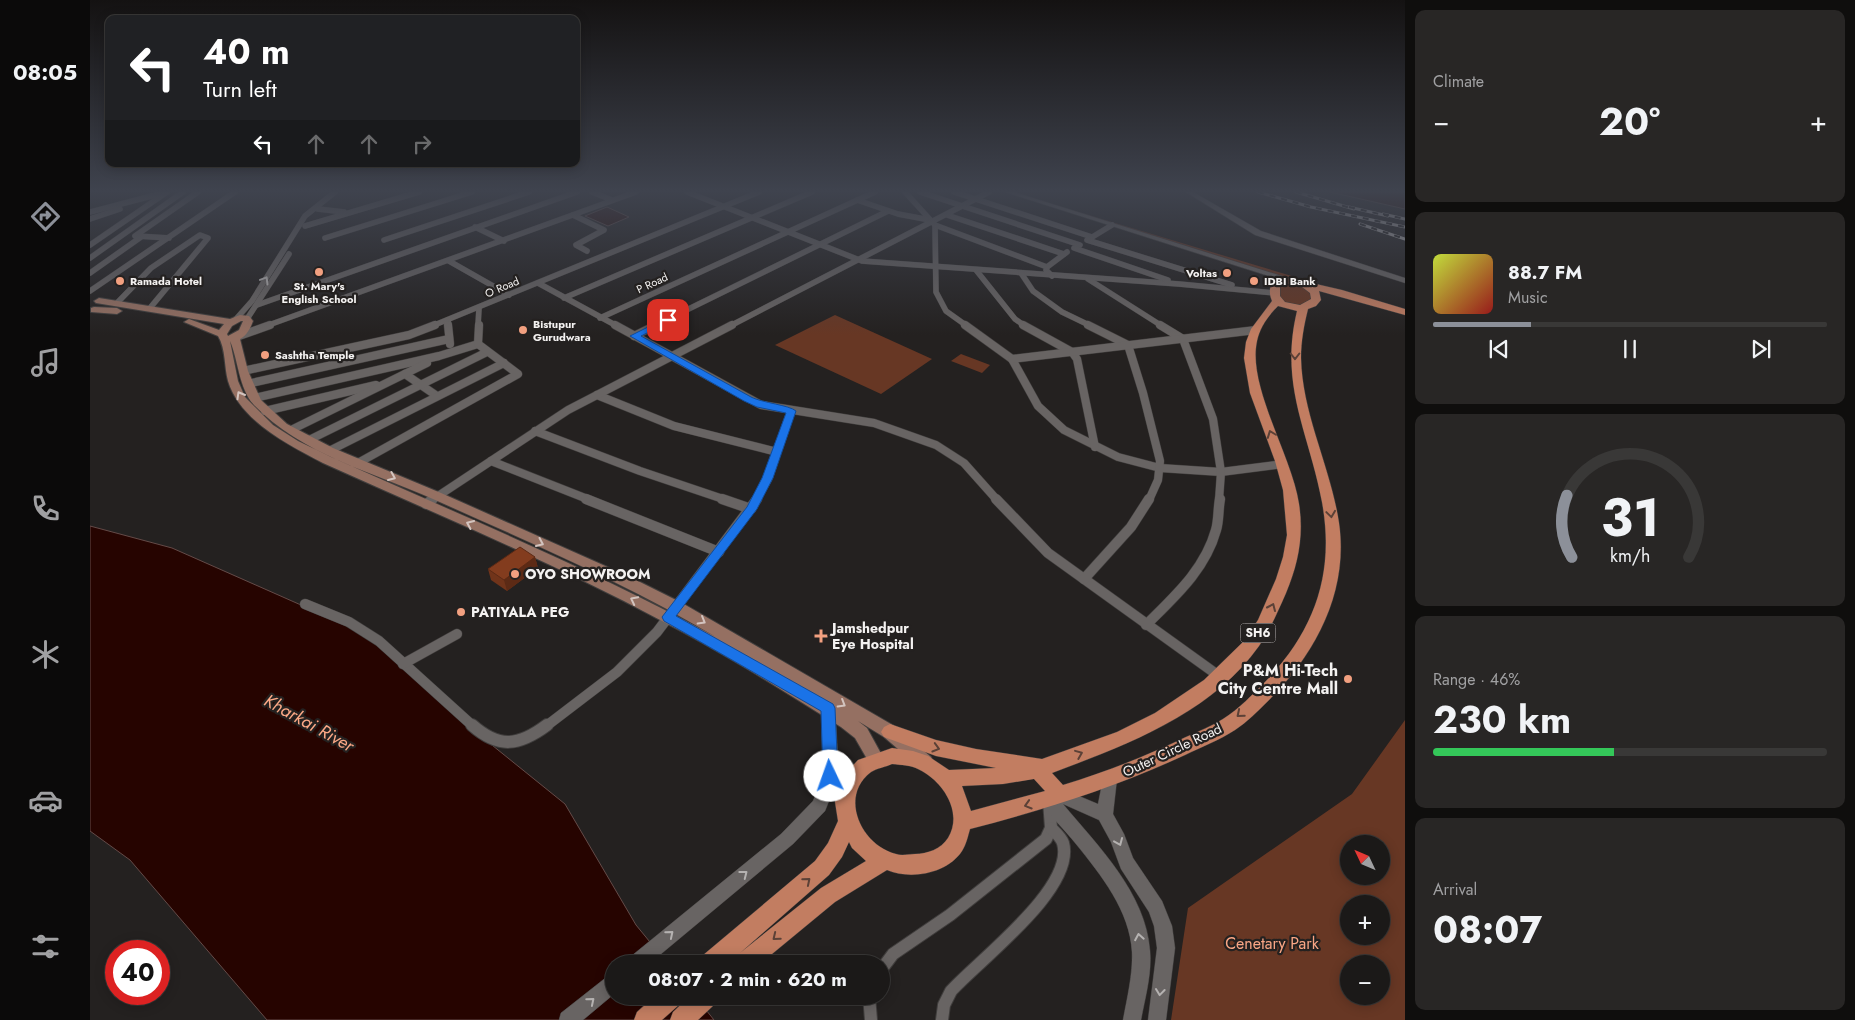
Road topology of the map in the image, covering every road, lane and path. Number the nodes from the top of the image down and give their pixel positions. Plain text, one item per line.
1 (116, 240) edge
2 (133, 240) edge
3 (167, 240) edge
4 (193, 240) edge
5 (207, 240) edge
6 (290, 240) edge
7 (297, 240) edge
8 (440, 240) edge
9 (501, 240) edge
10 (508, 240) edge
11 (586, 240) edge
12 (643, 240) edge
13 (702, 240) edge
14 (771, 240) edge
15 (807, 240) edge
16 (830, 240) edge
17 (900, 240) edge
18 (934, 240) edge
19 (976, 240) edge
20 (1021, 240) edge
21 (1059, 240) edge
22 (1087, 240) edge
23 (1095, 240) edge
24 (1154, 240) edge
25 (1156, 240) edge
26 (1282, 240) edge
27 (504, 241) junction
28 (820, 245) junction
29 (1077, 246) junction
30 (587, 251) dead end
31 (1064, 254) junction
32 (90, 258) edge
33 (860, 260) junction
34 (449, 261) junction
35 (935, 266) junction
36 (1047, 267) junction
37 (976, 270) junction
38 (90, 273) edge
39 (1021, 274) junction
40 (1052, 276) junction
41 (1088, 279) junction
42 (1405, 279) edge
43 (538, 283) junction
44 (1179, 284) junction
45 (1301, 284) junction
46 (90, 292) edge
47 (1252, 292) junction
48 (1276, 292) junction
49 (509, 295) junction
50 (564, 298) junction
51 (117, 303) junction
52 (1310, 304) junction
53 (93, 306) edge
54 (257, 306) junction
55 (150, 308) junction
56 (479, 308) junction
57 (1405, 314) edge
58 (600, 318) junction
59 (248, 319) junction
60 (233, 320) junction
61 (448, 320) junction
62 (1256, 330) junction
63 (634, 336) junction
64 (230, 337) junction
65 (449, 339) junction
66 (1183, 339) junction
67 (478, 344) junction
68 (1128, 345) junction
69 (487, 352) junction
70 (1072, 352) junction
71 (439, 356) junction
72 (672, 358) junction
73 (1012, 360) junction
74 (504, 363) junction
75 (243, 371) junction
76 (405, 374) junction
77 (247, 384) junction
78 (386, 384) junction
79 (421, 385) junction
80 (597, 395) junction
81 (437, 396) junction
82 (254, 398) junction
83 (265, 411) junction
84 (791, 411) junction
85 (291, 430) junction
86 (535, 432) junction
87 (309, 440) junction
88 (1095, 446) junction
89 (329, 450) junction
90 (777, 452) junction
91 (491, 461) junction
92 (358, 463) junction
93 (1283, 464) junction
94 (1160, 468) junction
95 (1221, 472) junction
96 (437, 496) junction
97 (426, 504) junction
98 (751, 509) junction
99 (719, 552) junction
100 (1084, 579) junction
101 (305, 604) dead end
102 (673, 612) junction
103 (1146, 625) junction
104 (457, 634) dead end
105 (404, 664) junction
106 (1219, 676) junction
107 (828, 708) junction
108 (890, 732) junction
109 (876, 759) junction
110 (926, 763) junction
111 (1042, 768) junction
112 (946, 778) junction
113 (1109, 779) junction
114 (1055, 797) junction
115 (1105, 815) junction
116 (963, 822) junction
117 (847, 824) junction
118 (1051, 828) junction
119 (884, 861) junction
120 (1148, 894) junction
121 (1125, 900) junction
122 (646, 955) edge
123 (720, 955) edge
124 (754, 955) edge
125 (890, 958) edge
126 (605, 989) edge
127 (662, 1005) edge
128 (697, 1005) edge
129 (869, 1005) edge
130 (568, 1020) edge
131 (645, 1020) edge
132 (681, 1020) edge
133 (871, 1020) edge
134 (942, 1020) edge
135 (1132, 1020) edge
136 (1157, 1020) edge

1 - 32 street
2 - 38 street
3 - 46 street
4 - 51 street
5 - 55 street
60 -> 6 street
7 - 54 street
8 - 54 street
9 - 27 street
10 - 27 street
11 - 30 street
12 - 43 street, O Road
13 - 50 street
14 - 58 street, P Road
15 - 28 street
16 - 28 street
17 - 33 street
18 - 35 street
19 - 36 street
20 - 31 street
21 - 29 street
22 - 29 street
23 - 47 street
24 - 48 street
25 - 45 street
26 - 42 street
27 - 34 street
28 - 33 street
28 - 63 street
29 - 31 street
29 - 44 street
31 - 36 street
33 - 35 street
33 - 72 street
34 - 49 street
34 - 64 street
35 - 37 street
35 - 73 street
36 - 40 street
37 - 39 street
37 - 70 street
39 - 40 street
39 - 68 street
40 - 41 street
41 - 44 street
41 - 66 street
43 - 49 street, O Road
43 - 50 street
44 - 47 street
45 - 48 main road
45 - 52 main road
45 - 57 main road
47 - 48 street
48 - 52 main road
48 - 62 main road, SH6
49 - 56 street, O Road
50 - 58 street
51 - 53 main road
51 - 55 main road
52 - 57 main road
52 -> 113 main road, Outer Circle Road
53 - 64 main road
54 - 59 street
55 - 60 main road
56 - 61 street, O Road
56 - 67 street
58 - 63 street
59 - 60 main road
59 - 64 main road
60 - 64 main road
61 - 65 street
61 - 75 street, O Road
62 - 66 street
93 -> 62 main road, SH6
63 - 72 street
64 - 75 main road
97 -> 64 main road
65 - 71 street
65 - 77 street
66 - 68 street
66 - 95 street
67 - 69 street
67 - 71 street
68 - 70 street
68 - 94 street
69 - 74 street
69 - 79 street
70 - 73 street
70 - 88 street
71 - 76 street
71 - 82 street
72 - 80 street
72 - 84 street
73 - 88 street
74 - 81 street
74 - 92 street
75 - 77 main road
76 - 78 street
76 - 79 street
77 - 82 main road
78 - 83 street
78 - 85 street
79 - 81 street
79 - 87 street
80 - 86 street
80 - 90 street
81 - 89 street
82 - 83 main road
83 - 85 main road
84 - 90 street
84 - 100 street
85 - 87 main road
86 - 91 street
86 - 98 street
87 - 89 main road
88 - 94 street
89 - 92 main road
90 - 98 street
91 - 96 street
91 - 99 street
92 -> 96 main road
93 - 95 street
106 -> 93 main road, SH6
94 - 95 street
94 - 100 street
95 - 103 street
96 - 97 street
96 -> 102 main road
102 -> 97 main road
98 - 99 street
99 - 102 street
100 - 103 street
101 - 105 street
102 - 105 street
102 - 107 main road
102 -> 108 main road
103 - 106 street
104 - 105 street
111 -> 106 main road, SH6
107 - 109 main road
122 -> 107 street
108 - 110 main road
108 -> 111 main road
109 - 110 main road
109 - 117 main road
110 - 112 main road
111 - 112 main road, SH6
111 - 114 main road
112 - 116 main road
113 - 114 main road, Outer Circle Road
113 - 115 street
114 - 115 street
114 -> 116 main road, Outer Circle Road
114 - 118 street
114 - 121 street
115 -> 120 street
116 - 119 main road
117 - 119 main road
123 -> 117 main road
118 - 125 street
118 - 134 street
119 -> 124 main road
120 - 121 street
120 -> 136 street
135 -> 121 street
130 -> 126 street
127 - 131 main road
128 - 132 main road
129 - 133 street

